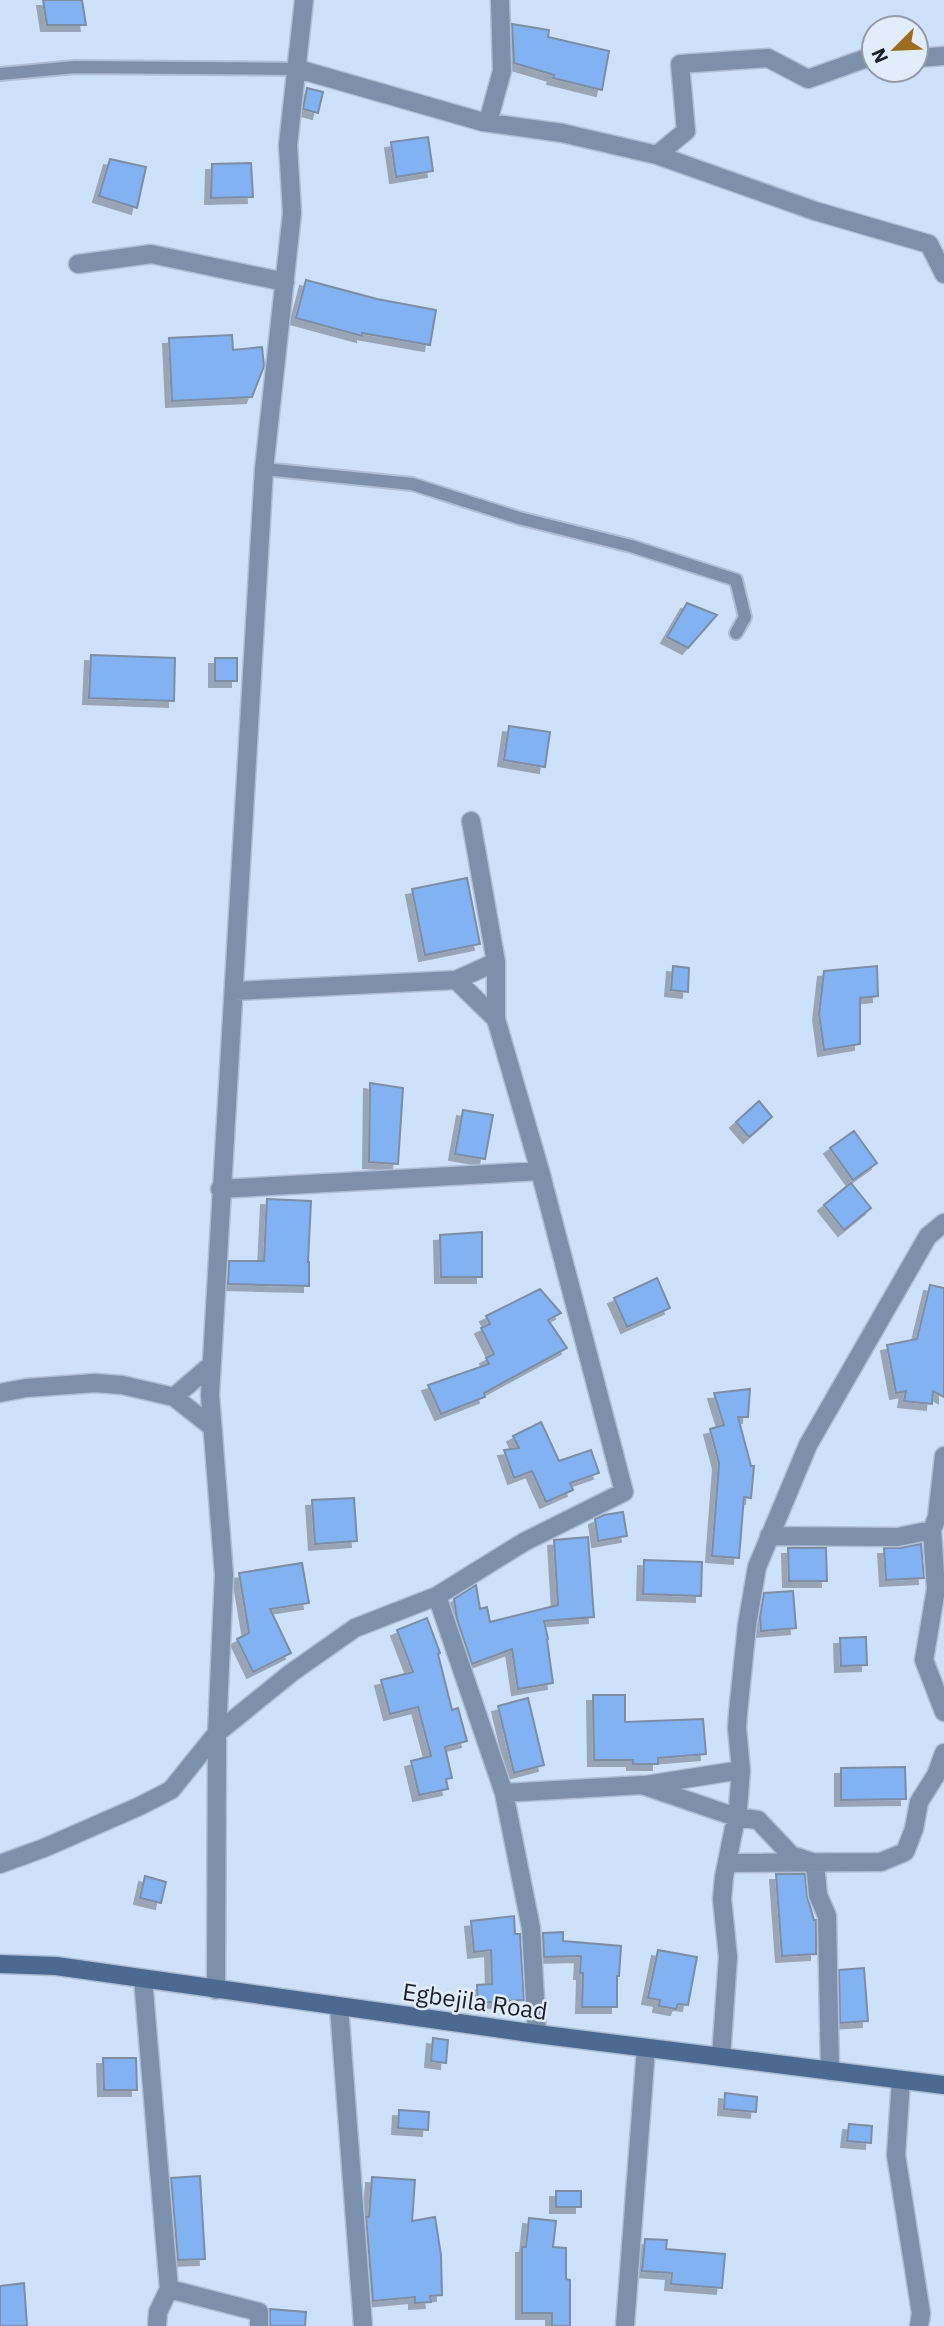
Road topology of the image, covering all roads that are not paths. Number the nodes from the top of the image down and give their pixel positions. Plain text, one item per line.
1 (304, 0) edge
2 (500, 0) edge
3 (860, 61) edge
4 (298, 69) junction
5 (0, 74) edge
6 (488, 122) junction
7 (657, 155) junction
8 (78, 264) dead end
9 (944, 274) edge
10 (285, 282) junction
11 (264, 469) junction
12 (736, 632) dead end
13 (471, 821) dead end
14 (496, 962) junction
15 (456, 980) junction
16 (234, 992) junction
17 (496, 1019) junction
18 (540, 1171) junction
19 (220, 1189) junction
20 (944, 1223) edge
21 (211, 1365) junction
22 (0, 1393) edge
23 (174, 1397) junction
24 (212, 1427) junction
25 (944, 1456) edge
26 (932, 1530) junction
27 (769, 1535) junction
28 (437, 1597) junction
29 (944, 1712) edge
30 (217, 1733) junction
31 (944, 1753) edge
32 (741, 1770) junction
33 (642, 1785) junction
34 (504, 1793) junction
35 (736, 1817) junction
36 (727, 1863) junction
37 (815, 1863) junction
38 (0, 1864) edge
39 (0, 1964) edge
40 (143, 1979) junction
41 (216, 1990) junction
42 (339, 2007) junction
43 (537, 2034) junction
44 (646, 2048) junction
45 (721, 2057) junction
46 (830, 2071) junction
47 (901, 2080) junction
48 (944, 2085) edge
49 (169, 2289) junction
50 (157, 2326) edge
51 (259, 2326) edge
52 (363, 2326) edge
53 (625, 2326) edge
54 (919, 2326) edge

1 - 4 street
2 - 6 street
3 - 7 street
4 - 5 lane
4 - 6 street
4 - 10 street
6 - 7 street
7 - 9 street
8 - 10 street
10 - 11 street
11 - 12 lane
11 - 16 street
13 - 14 street
14 - 15 street
14 - 17 street
15 - 16 street
15 - 17 street
16 - 19 street
17 - 18 street
18 - 19 street
18 - 28 street
19 - 21 street
20 - 27 street
21 - 23 street
21 - 24 street
22 - 23 street
23 - 24 street
24 - 30 street
25 - 26 street
26 - 27 street
26 - 29 street
27 - 32 street
28 - 30 street
28 - 34 street
30 - 38 street
30 - 41 street
31 - 37 street
32 - 33 street
32 - 35 street
33 - 34 street
33 - 35 street
34 - 43 street
35 - 36 street
35 - 37 street
36 - 37 street
36 - 45 street
37 - 46 street
39 - 40 street, Egbejila Road
40 - 41 street, Egbejila Road
40 - 49 street
41 - 42 street, Egbejila Road
42 - 43 street, Egbejila Road
42 - 52 street
43 - 44 street, Egbejila Road
44 - 45 street, Egbejila Road
44 - 53 street
45 - 46 street, Egbejila Road
46 - 47 street, Egbejila Road
47 - 48 street, Egbejila Road
47 - 54 street
49 - 50 street
49 - 51 street

